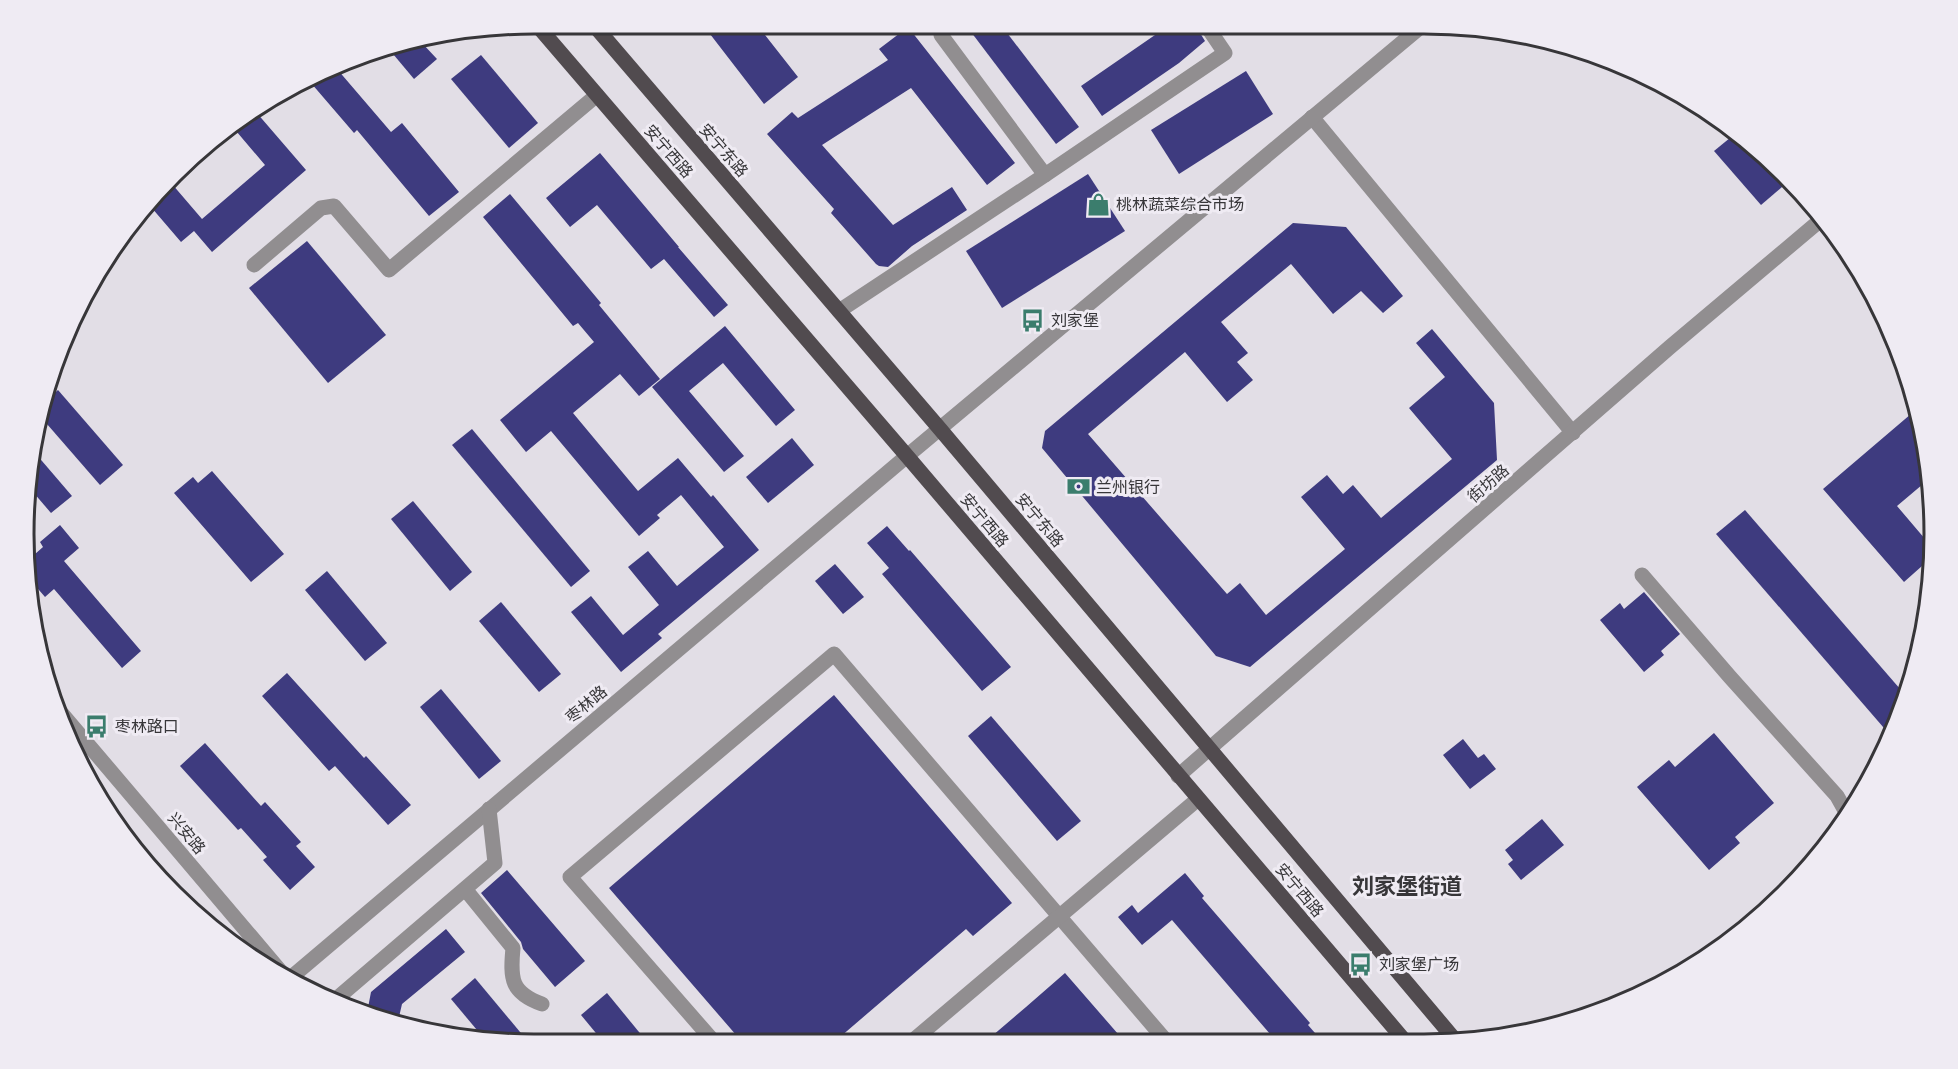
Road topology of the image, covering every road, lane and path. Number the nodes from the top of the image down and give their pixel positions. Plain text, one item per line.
1 (545, 34) edge
2 (602, 34) edge
3 (1212, 34) edge
4 (1412, 34) edge
5 (940, 35) dead end
6 (597, 95) junction
7 (1312, 117) junction
8 (1046, 175) junction
9 (1815, 225) edge
10 (254, 265) dead end
11 (839, 311) junction
12 (940, 429) junction
13 (1572, 433) junction
14 (907, 456) junction
15 (1642, 575) dead end
16 (74, 727) edge
17 (1209, 749) junction
18 (1178, 776) junction
19 (1198, 799) junction
20 (1843, 806) edge
21 (489, 809) junction
22 (465, 889) junction
23 (1059, 916) junction
24 (270, 959) edge
25 (295, 974) edge
26 (344, 996) edge
27 (542, 1004) dead end
28 (1449, 1033) edge
29 (707, 1034) edge
30 (921, 1034) edge
31 (1160, 1034) edge
32 (1398, 1034) edge

1 - 6 main road, 安宁西路
2 - 11 main road, 安宁东路
3 - 8 street
4 - 7 street, 枣林路
5 - 8 street
6 - 10 street
6 - 14 main road, 安宁西路
7 - 12 street, 枣林路
7 - 13 street
8 - 11 street
9 - 13 street, 街坊路
11 - 12 main road, 安宁东路
12 - 14 street, 枣林路
12 - 17 main road, 安宁东路
13 - 17 street, 街坊路
14 - 18 main road, 安宁西路
14 - 21 street, 枣林路
15 - 20 street
16 - 24 street, 兴安路
17 - 18 street, 街坊路
17 - 28 main road, 安宁东路
18 - 19 main road, 安宁西路
19 - 23 street
19 - 32 main road, 安宁西路
21 - 22 street
21 - 25 street, 枣林路
22 - 26 street
22 - 27 street
23 - 29 street
23 - 30 street
23 - 31 street

